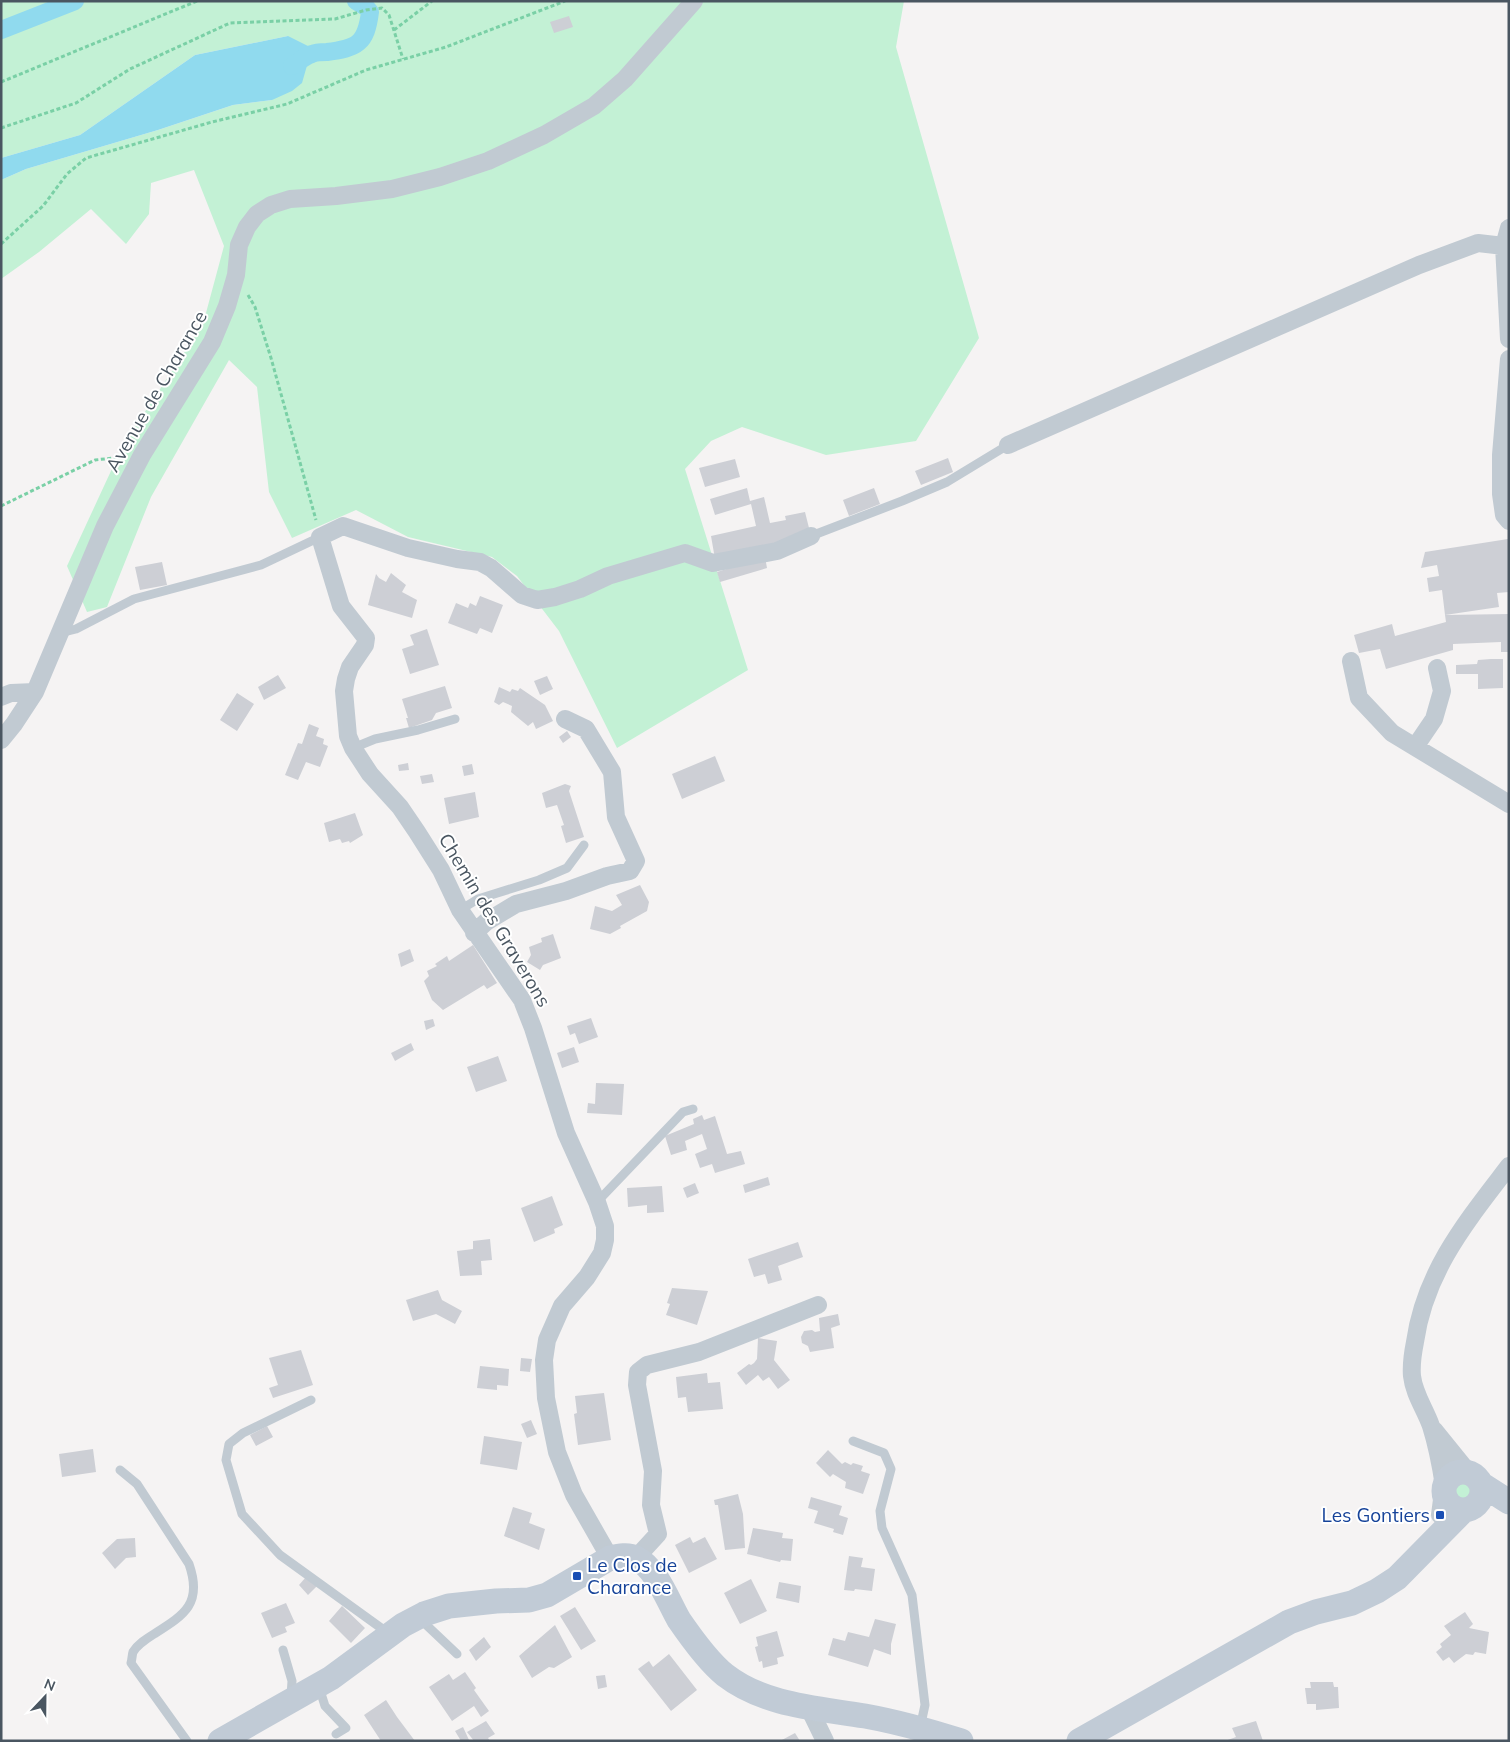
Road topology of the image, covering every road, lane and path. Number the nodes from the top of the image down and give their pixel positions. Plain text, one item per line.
1 (197, 1) edge
2 (432, 1) edge
3 (565, 1) edge
4 (694, 1) edge
5 (394, 30) junction
6 (403, 59) junction
7 (1, 82) edge
8 (1, 128) edge
9 (1509, 228) edge
10 (1, 244) edge
11 (1504, 246) junction
12 (1507, 268) edge
13 (236, 275) junction
14 (1509, 339) edge
15 (1509, 359) edge
16 (1008, 445) joint
17 (142, 454) junction
18 (1, 506) edge
19 (1509, 520) edge
20 (811, 536) joint
21 (320, 537) junction
22 (60, 633) junction
23 (1351, 661) dead end
24 (1437, 668) dead end
25 (35, 692) junction
26 (1, 697) edge
27 (455, 719) dead end
28 (565, 719) dead end
29 (1, 740) edge
30 (1415, 747) junction
31 (353, 748) junction
32 (1509, 804) edge
33 (584, 845) dead end
34 (460, 910) junction
35 (474, 933) junction
36 (693, 1109) dead end
37 (1509, 1166) edge
38 (597, 1202) junction
39 (818, 1305) dead end
40 (311, 1400) dead end
41 (1430, 1425) junction
42 (853, 1441) dead end
43 (120, 1470) dead end
44 (1473, 1492) junction
45 (1442, 1498) junction
46 (1509, 1502) edge
47 (1509, 1507) edge
48 (1426, 1548) junction
49 (610, 1558) junction
50 (636, 1558) junction
51 (418, 1617) junction
52 (390, 1635) junction
53 (283, 1650) dead end
54 (457, 1654) dead end
55 (318, 1684) junction
56 (291, 1700) junction
57 (809, 1708) junction
58 (920, 1728) junction
59 (336, 1734) dead end
60 (187, 1741) edge
61 (220, 1741) edge
62 (825, 1741) edge
63 (961, 1741) edge
64 (1079, 1741) edge

1 - 7 path
2 - 5 path
3 - 6 path
4 - 13 street, Avenue de Charance
5 - 6 path
5 - 8 path
6 - 10 path
9 - 11 street
11 - 12 street
11 - 16 street
12 - 14 street
13 - 17 street, Avenue de Charance
13 - 21 path
15 - 19 street
16 - 20 lane
17 - 18 path
17 - 22 street, Avenue de Charance
20 - 21 street
21 - 22 lane
21 - 31 street, Chemin des Graverons
22 - 25 street, Avenue de Charance
23 - 30 street
24 - 30 street
25 - 26 street
25 - 29 street, Avenue de Charance
27 - 31 lane
28 - 35 street
30 - 32 street
31 - 34 street, Chemin des Graverons
33 - 34 lane
34 - 35 street, Chemin des Graverons
35 - 38 street, Chemin des Graverons
36 - 38 lane
37 - 41 street
38 - 49 street, Chemin des Graverons
39 - 50 street
40 - 52 lane
41 - 44 street
41 - 45 street
42 - 58 lane
43 - 60 lane
44 - 45 street
44 - 46 street
44 - 47 street
44 - 48 street
45 - 48 street
48 - 64 street
49 - 50 street
49 - 51 street
50 - 57 street
51 - 52 street
51 - 54 lane
52 - 55 street
53 - 56 lane
55 - 56 street
55 - 59 lane
56 - 61 street
57 - 58 street
57 - 62 street
58 - 63 street

